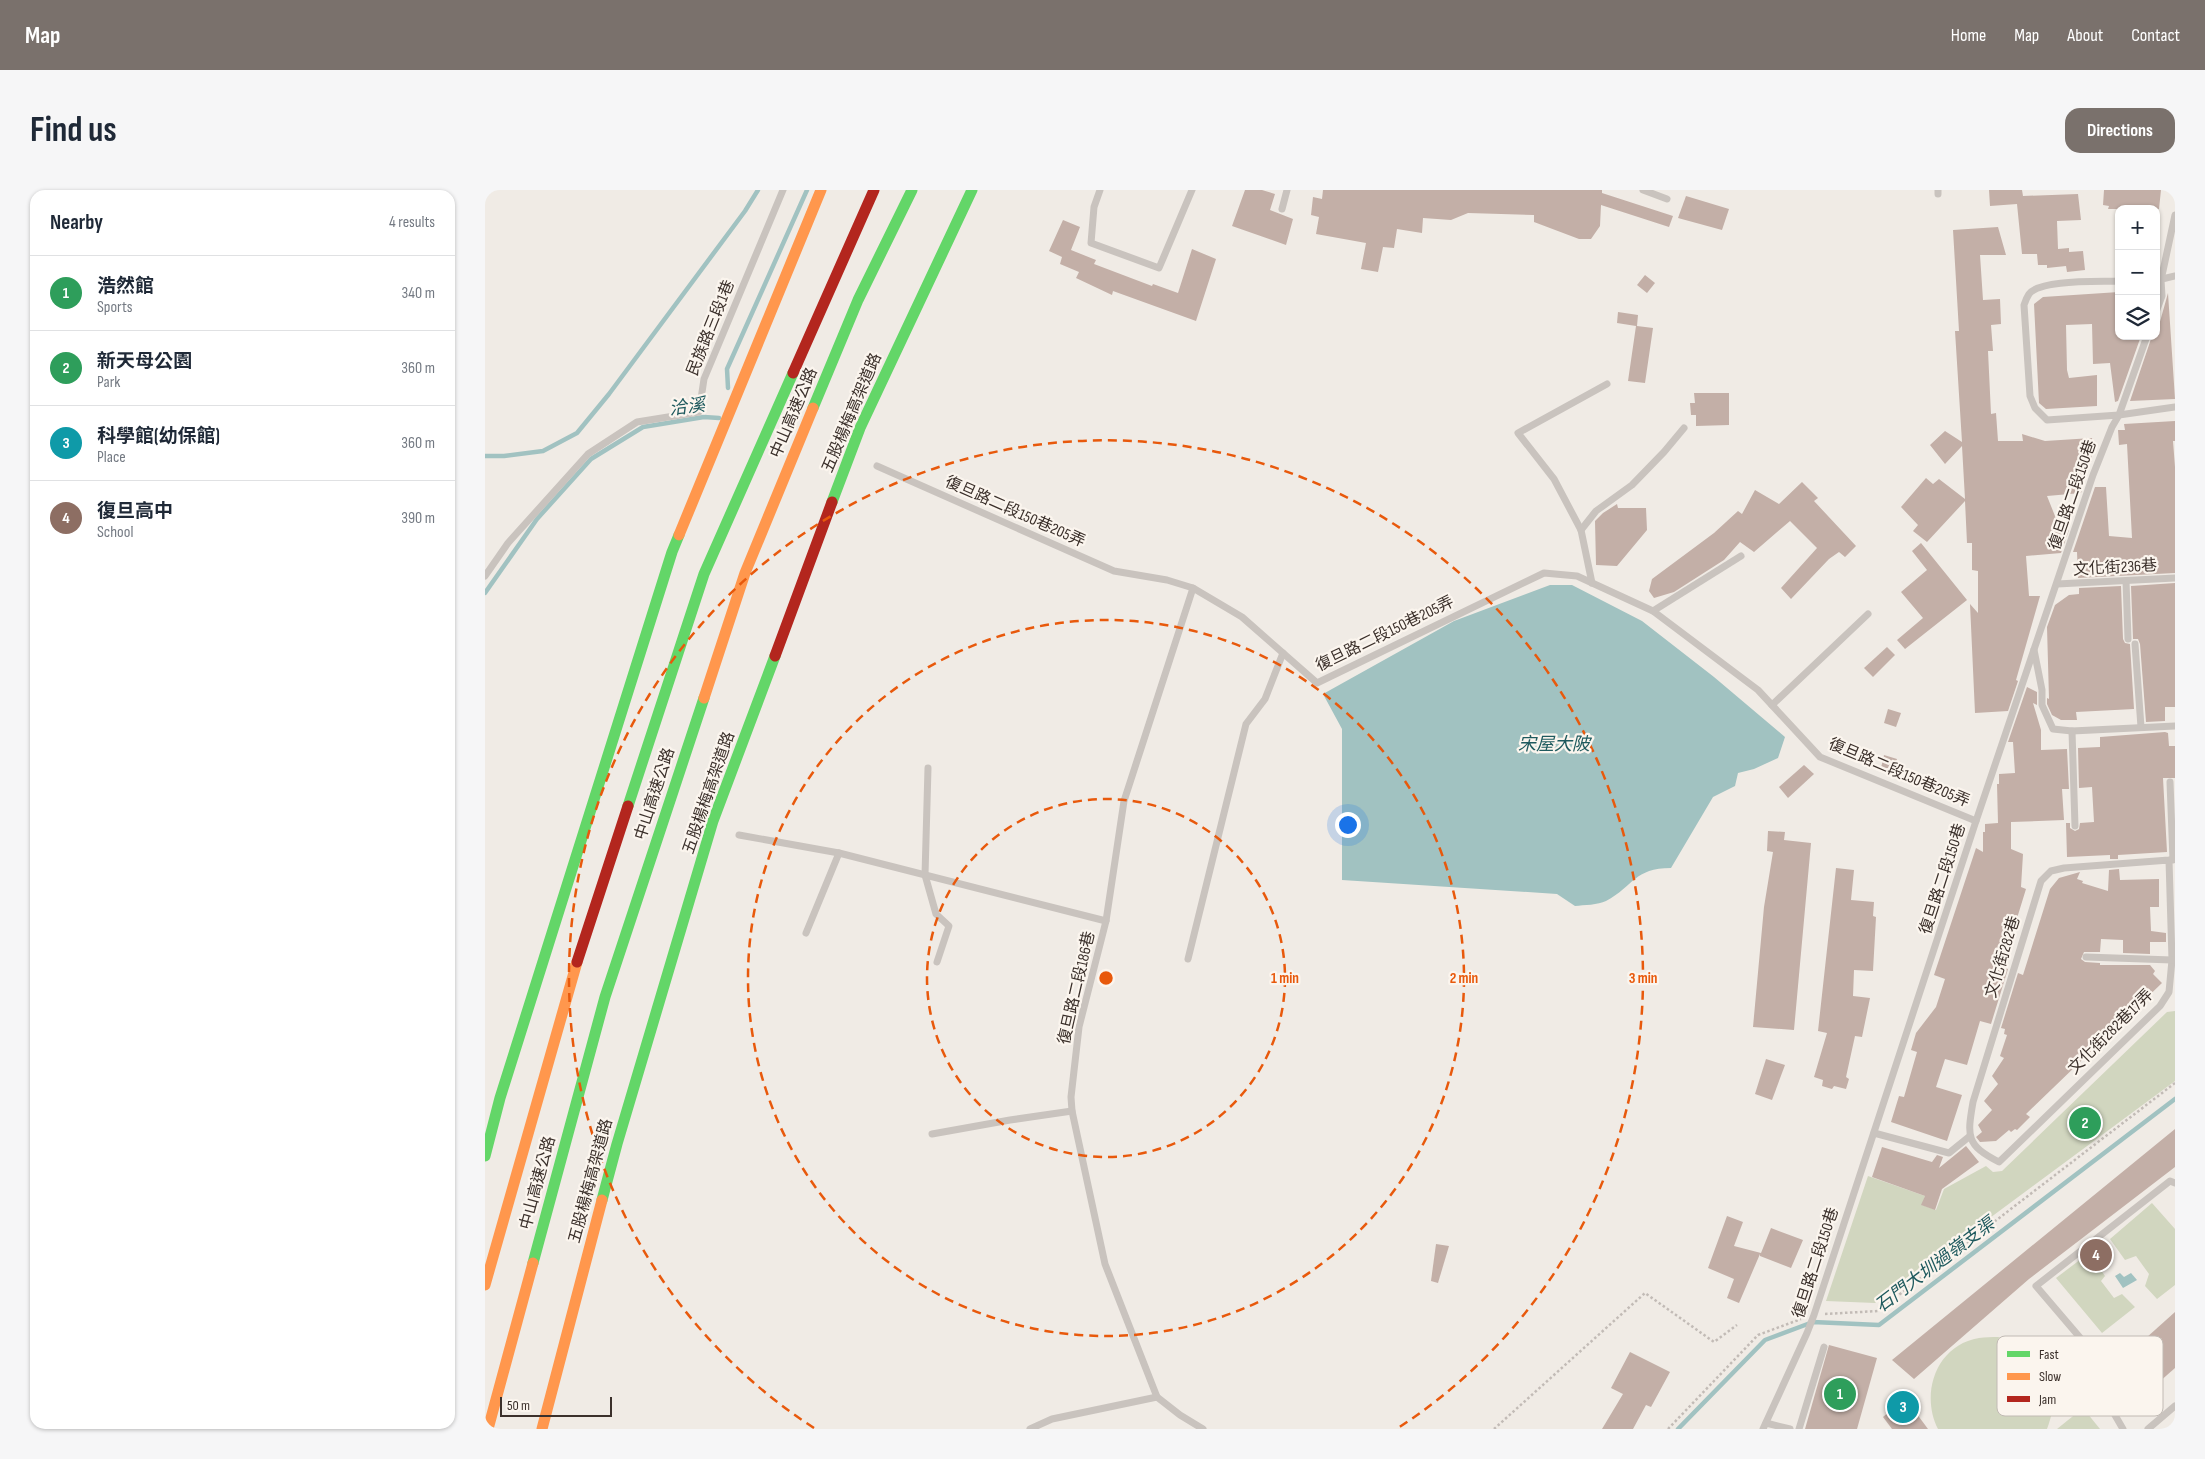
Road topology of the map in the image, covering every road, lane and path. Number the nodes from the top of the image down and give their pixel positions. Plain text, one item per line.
1 (783, 190) edge
2 (821, 190) edge
3 (873, 190) edge
4 (912, 190) edge
5 (972, 190) edge
6 (1100, 190) edge
7 (1192, 190) edge
8 (1287, 190) edge
9 (1643, 190) edge
10 (1667, 199) dead end
11 (1282, 209) dead end
12 (2175, 215) edge
13 (2160, 276) edge
14 (2175, 276) edge
15 (2160, 280) edge
16 (2115, 281) edge
17 (2160, 285) edge
18 (2160, 301) edge
19 (2146, 340) edge
20 (1607, 384) dead end
21 (2175, 406) edge
22 (2119, 415) junction
23 (1684, 428) dead end
24 (877, 466) dead end
25 (1581, 530) junction
26 (1741, 556) dead end
27 (485, 576) edge
28 (2175, 578) edge
29 (2126, 581) junction
30 (1592, 583) junction
31 (2057, 584) junction
32 (1193, 588) junction
33 (1653, 611) junction
34 (1868, 614) dead end
35 (2127, 639) dead end
36 (2135, 644) dead end
37 (2034, 649) junction
38 (1283, 653) junction
39 (1772, 705) junction
40 (2175, 726) edge
41 (2141, 728) junction
42 (2072, 731) junction
43 (929, 768) dead end
44 (2169, 782) dead end
45 (1976, 821) junction
46 (2075, 826) dead end
47 (739, 835) dead end
48 (839, 853) junction
49 (2172, 860) edge
50 (925, 875) junction
51 (1106, 921) junction
52 (805, 934) dead end
53 (2086, 957) dead end
54 (1188, 959) dead end
55 (2172, 960) junction
56 (937, 962) dead end
57 (2175, 1083) edge
58 (1072, 1111) junction
59 (1874, 1132) junction
60 (932, 1134) dead end
61 (1970, 1136) junction
62 (485, 1156) edge
63 (2175, 1183) edge
64 (485, 1285) edge
65 (1814, 1314) junction
66 (1737, 1325) dead end
67 (2079, 1336) edge
68 (1823, 1347) dead end
69 (1157, 1397) junction
70 (2175, 1406) edge
71 (2115, 1416) edge
72 (2163, 1416) edge
73 (2163, 1416) edge
74 (1764, 1426) edge
75 (488, 1429) edge
76 (542, 1429) edge
77 (1031, 1429) edge
78 (1203, 1429) edge
79 (1494, 1429) edge
80 (1668, 1429) edge
81 (1790, 1429) edge
82 (1799, 1429) edge
83 (2123, 1429) edge
84 (2147, 1429) edge

1 - 27 lane, 民族路三段1巷
2 - 62 highway, bridge
3 - 64 highway, 中山高速公路
4 - 75 highway, 中山高速公路
5 - 76 highway, 五股楊梅高架道路, bridge
6 - 7 lane
8 - 11 lane
9 - 10 lane
12 - 13 lane
14 - 15 lane
16 - 22 lane
17 - 18 lane
19 - 22 lane, 復旦路二段150巷
20 - 25 lane
21 - 22 lane
22 - 31 lane, 復旦路二段150巷
23 - 25 lane
24 - 32 lane, 復旦路二段150巷205弄
25 - 30 lane
26 - 33 lane
28 - 29 lane, 文化街236巷
29 - 31 lane, 文化街236巷
29 - 35 lane
30 - 33 lane, 復旦路二段150巷205弄
30 - 38 lane, 復旦路二段150巷205弄
31 - 37 lane, 復旦路二段150巷
32 - 38 lane, 復旦路二段150巷205弄
32 - 51 lane, 復旦路二段186巷
33 - 39 lane, 復旦路二段150巷205弄
34 - 39 lane
36 - 41 lane
37 - 42 lane
37 - 45 lane, 復旦路二段150巷
38 - 54 lane
39 - 45 lane, 復旦路二段150巷205弄
40 - 41 lane
41 - 42 lane
42 - 46 lane
43 - 50 lane
44 - 49 lane, 文化街282巷17弄
45 - 59 lane, 復旦路二段150巷
47 - 48 lane
48 - 50 lane
48 - 52 lane
49 - 55 lane, 文化街282巷17弄
49 - 61 lane, 文化街282巷
50 - 51 lane
50 - 56 lane
51 - 58 lane, 復旦路二段186巷
53 - 55 lane
55 - 61 lane, 文化街282巷17弄
57 - 65 path
58 - 60 lane
58 - 69 lane, 復旦路二段186巷
59 - 61 lane
59 - 65 lane, 復旦路二段150巷
63 - 67 lane
65 - 74 lane, 復旦路二段150巷
65 - 80 path
66 - 79 path
68 - 82 lane
69 - 77 lane
69 - 78 lane
70 - 72 lane
71 - 83 lane
73 - 84 lane
74 - 81 lane

